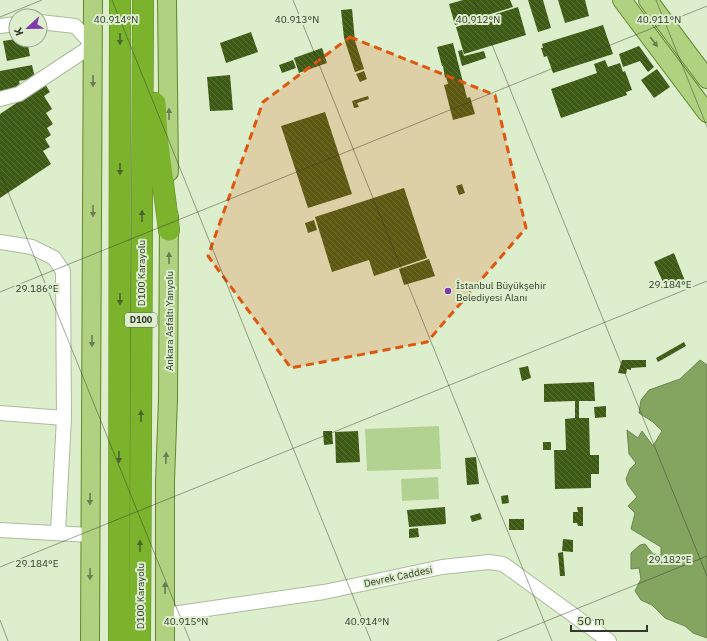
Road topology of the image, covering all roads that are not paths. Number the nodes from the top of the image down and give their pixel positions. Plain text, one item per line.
1 (93, 0) edge
2 (120, 0) edge
3 (143, 0) edge
4 (147, 0) edge
5 (167, 0) edge
6 (622, 0) edge
7 (648, 0) edge
8 (48, 23) edge
9 (93, 45) junction
10 (707, 79) edge
11 (0, 99) edge
12 (707, 113) edge
13 (170, 230) junction
14 (0, 242) edge
15 (0, 413) edge
16 (64, 418) junction
17 (0, 530) edge
18 (58, 532) junction
19 (90, 535) junction
20 (165, 615) junction
21 (90, 641) edge
22 (119, 641) edge
23 (140, 641) edge
24 (165, 641) edge
25 (609, 641) edge

1 - 9 main road
2 -> 22 highway, D100 Karayolu / D100
23 -> 3 highway, D100 Karayolu / D100
4 - 13 highway
13 -> 5 main road, Ankara Asfaltı Yanyolu
6 -> 12 main road
7 - 10 main road
8 - 9 street
9 - 11 street
9 -> 19 main road
20 -> 13 main road, Ankara Asfaltı Yanyolu
14 - 16 street
15 - 16 street
16 - 18 street
17 - 18 street
18 - 19 street
19 -> 21 main road
20 - 24 main road, Ankara Asfaltı Yanyolu
20 - 25 street, Devrek Caddesi

